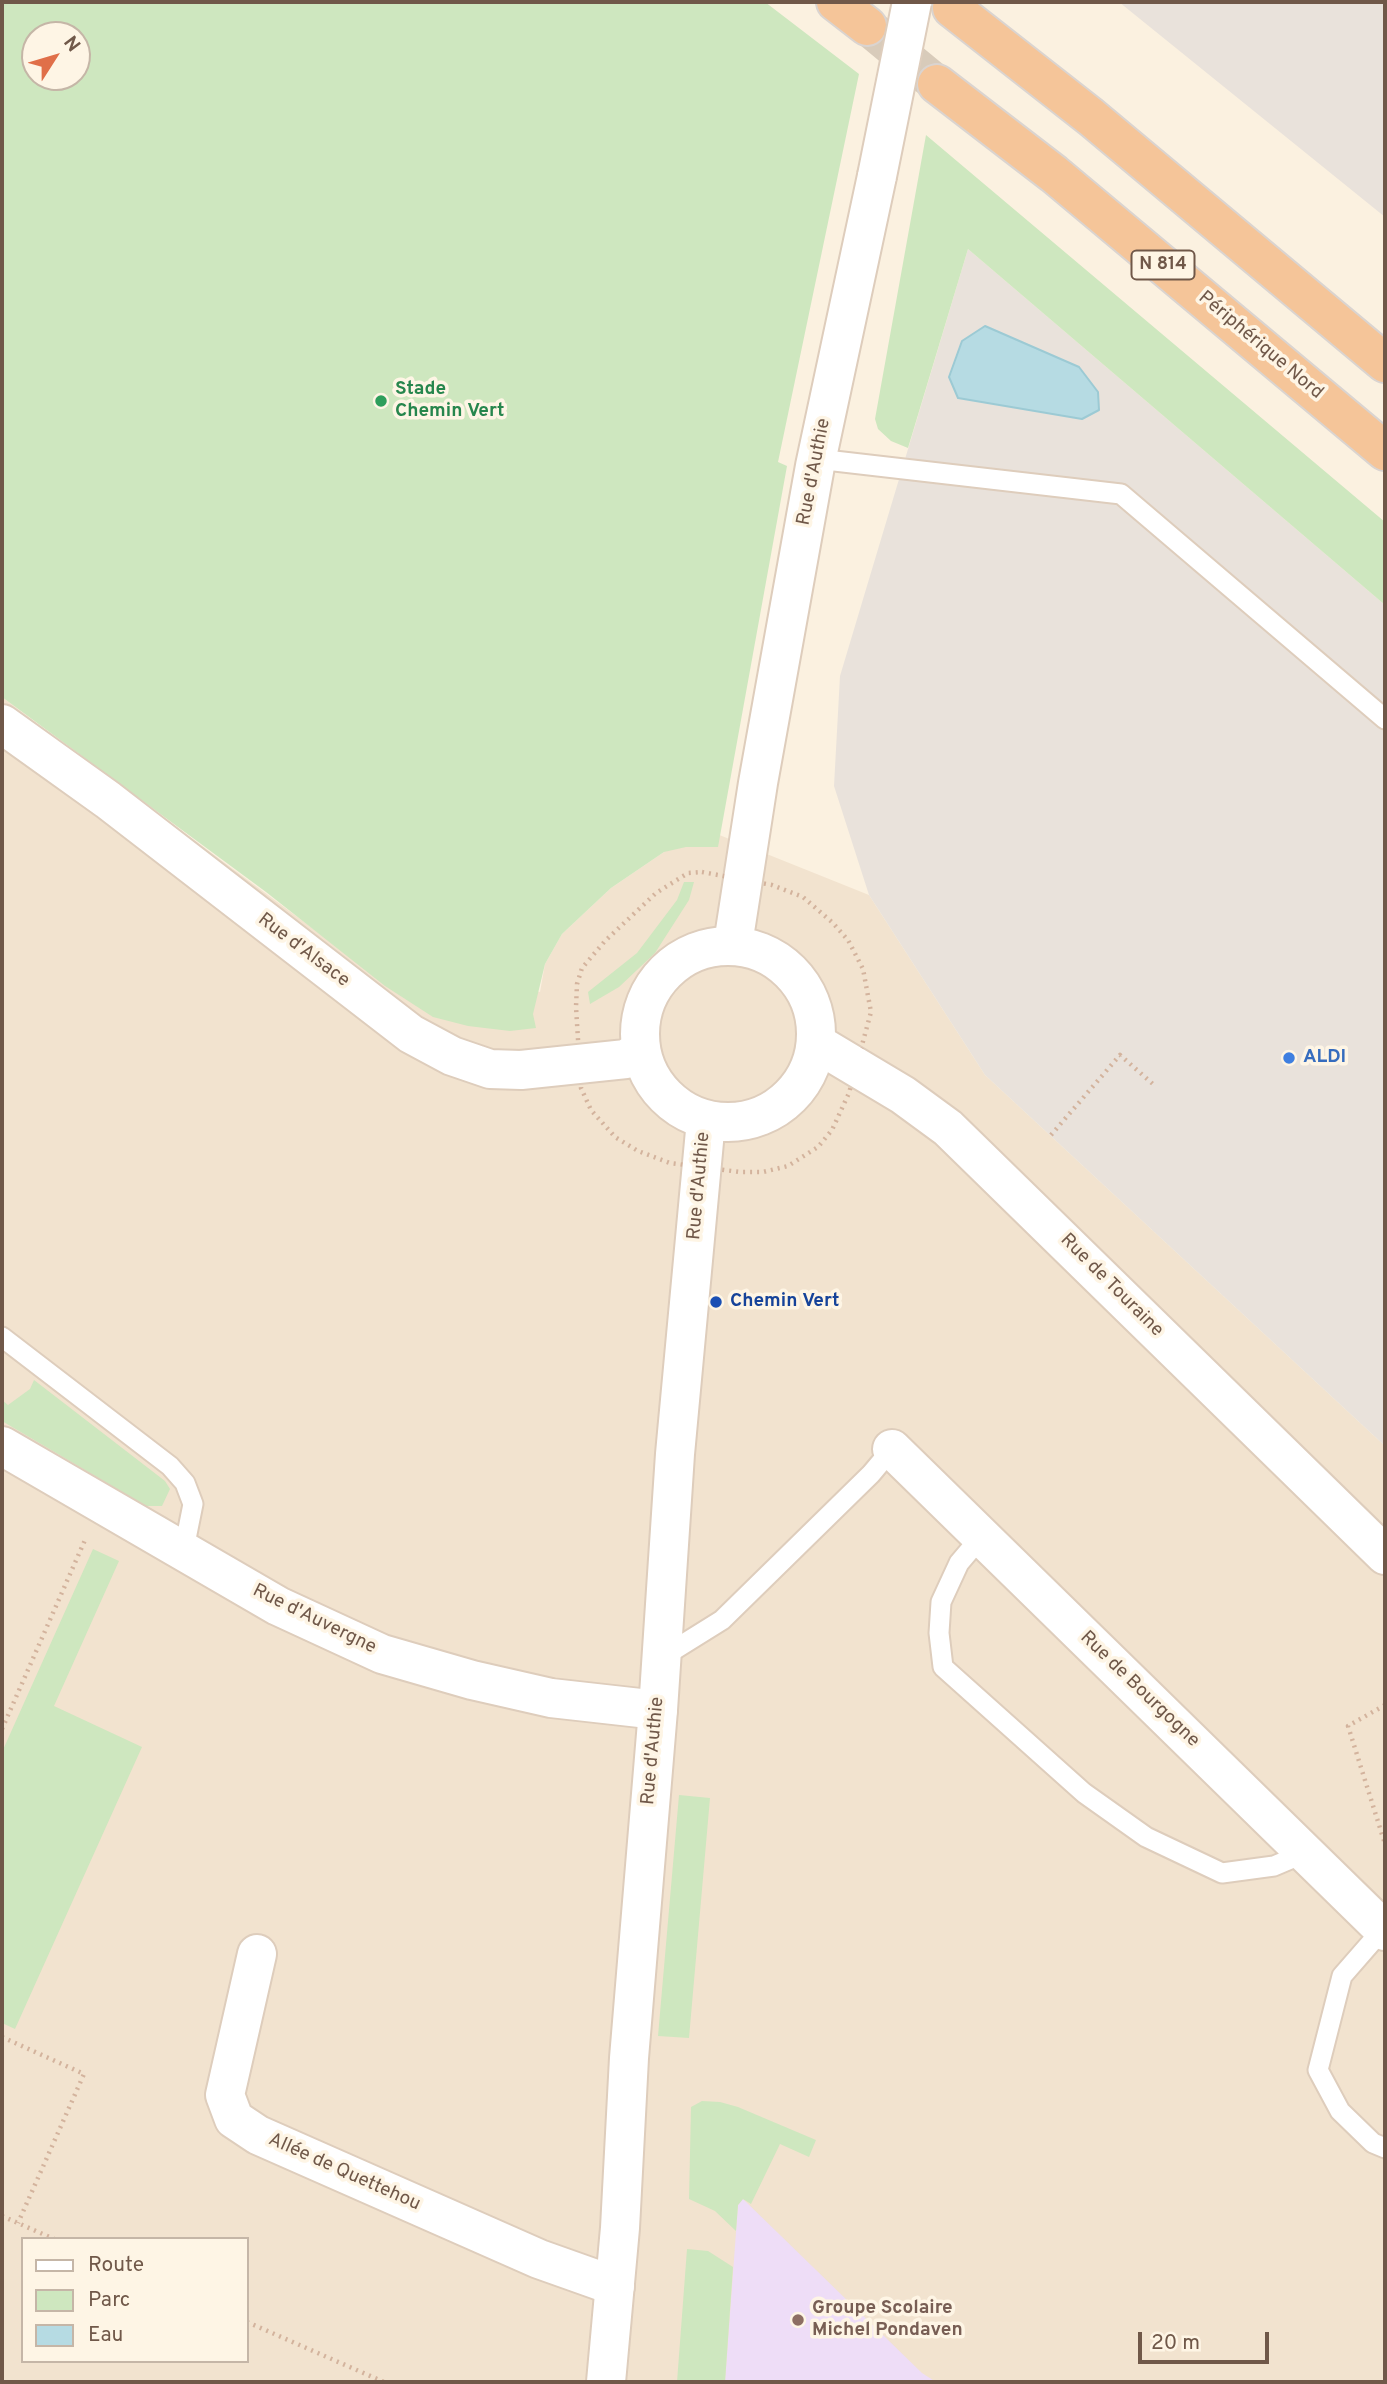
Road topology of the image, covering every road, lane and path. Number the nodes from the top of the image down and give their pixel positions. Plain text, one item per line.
1 (836, 2) edge
2 (912, 2) edge
3 (952, 8) dead end
4 (867, 26) tunnel mouth
5 (937, 84) tunnel mouth
6 (1385, 363) edge
7 (1385, 451) edge
8 (817, 459) junction
9 (1385, 719) edge
10 (2, 724) edge
11 (720, 874) dead end
12 (765, 884) dead end
13 (733, 944) junction
14 (577, 1028) dead end
15 (816, 1043) junction
16 (864, 1043) dead end
17 (640, 1050) junction
18 (852, 1083) dead end
19 (1154, 1085) dead end
20 (581, 1088) dead end
21 (706, 1120) junction
22 (1051, 1135) dead end
23 (677, 1164) dead end
24 (732, 1172) dead end
25 (2, 1338) edge
26 (2, 1446) edge
27 (892, 1449) joint
28 (100, 1504) junction
29 (981, 1537) junction
30 (184, 1549) junction
31 (1385, 1555) edge
32 (662, 1658) junction
33 (1385, 1705) edge
34 (658, 1710) junction
35 (2, 1729) edge
36 (1385, 1844) edge
37 (1307, 1852) junction
38 (1384, 1930) edge
39 (257, 1954) dead end
40 (2, 2037) edge
41 (1385, 2148) edge
42 (2, 2216) edge
43 (18, 2223) junction
44 (50, 2237) edge
45 (615, 2286) junction
46 (248, 2322) edge
47 (384, 2382) edge
48 (606, 2382) edge

1 - 4 highway
2 - 8 street, Rue d'Authie, bridge
3 - 6 highway
5 - 7 highway, Périphérique Nord / N 814
8 - 9 lane
8 - 13 street, Rue d'Authie
10 - 17 street, Rue d'Alsace
11 - 14 path
12 - 16 path
13 - 15 street, Rue d'Authie
13 - 17 street, Rue d'Authie
15 - 21 street, Rue d'Authie
15 - 31 street, Rue de Touraine
17 - 21 street, Rue d'Authie
18 - 24 path
19 - 22 path
20 - 23 path
21 - 32 street, Rue d'Authie
25 - 30 lane
26 - 28 street, Rue d'Auvergne
27 - 29 street, Rue de Bourgogne
27 - 32 lane
28 - 30 street, Rue d'Auvergne
28 - 35 path
29 - 37 street, Rue de Bourgogne
29 - 37 lane
30 - 34 street, Rue d'Auvergne
32 - 34 street, Rue d'Authie
33 - 36 path
34 - 45 street, Rue d'Authie
37 - 38 street, Rue de Bourgogne
38 - 41 lane
39 - 45 street, Allée de Quettehou
40 - 43 path
42 - 43 path
43 - 44 path
45 - 48 street, Rue d'Authie
46 - 47 path

